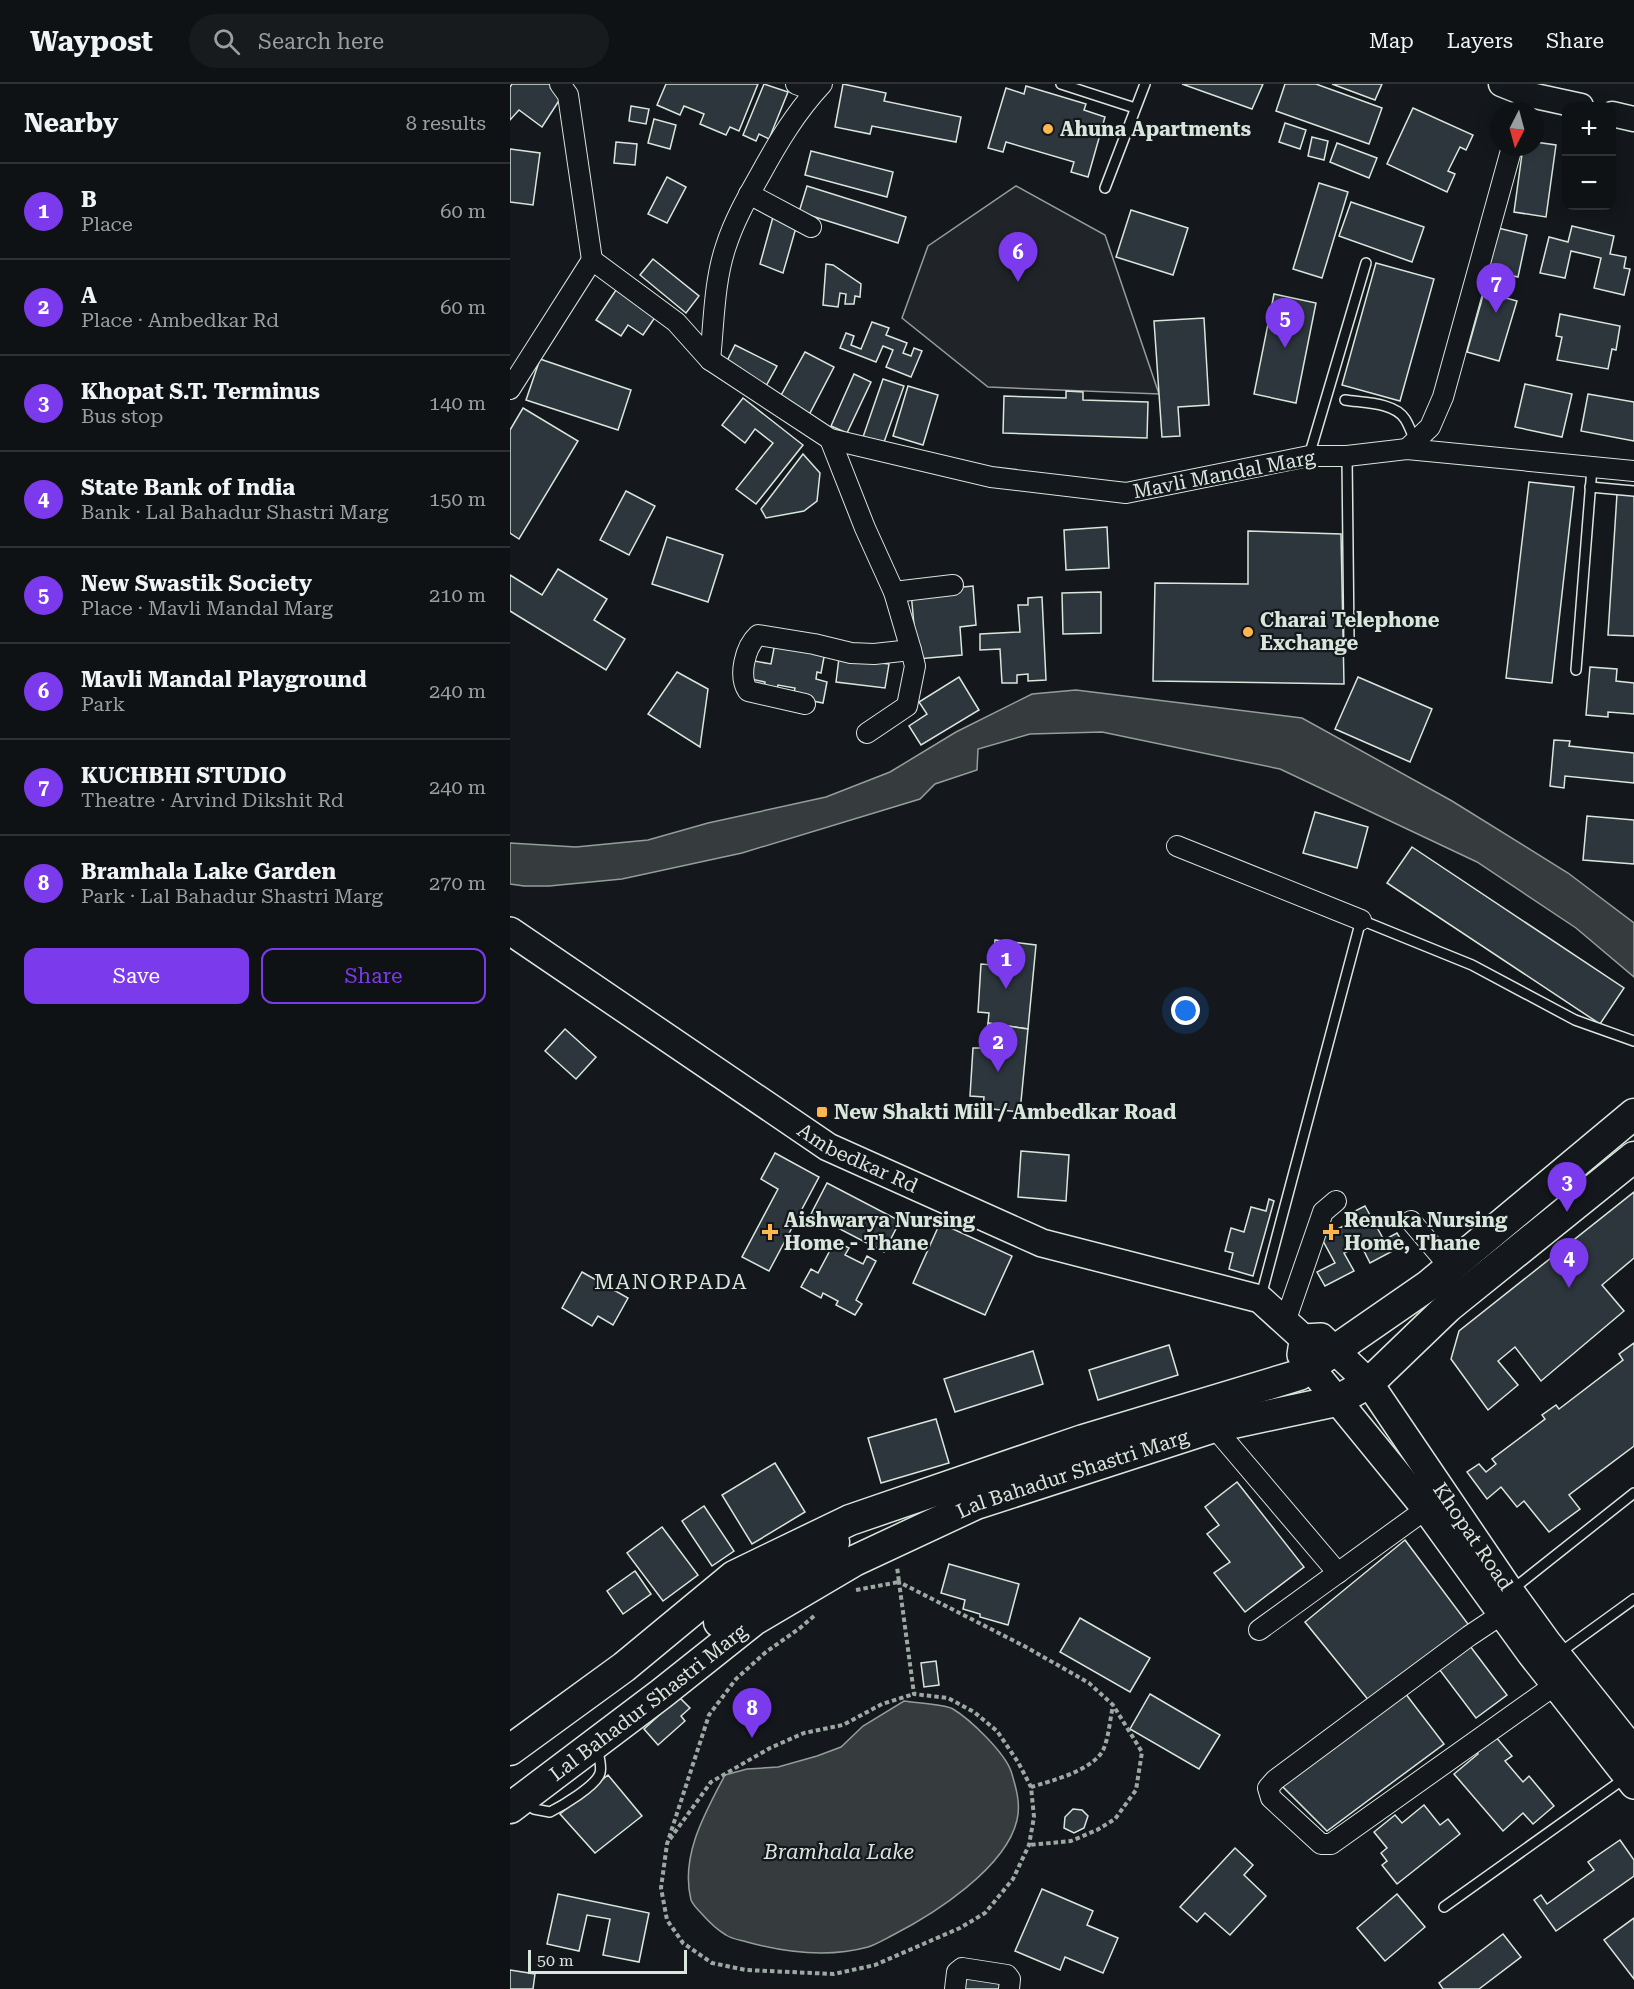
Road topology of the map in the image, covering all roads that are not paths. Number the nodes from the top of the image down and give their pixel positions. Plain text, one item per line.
1 (560, 84) edge
2 (796, 84) edge
3 (1060, 84) edge
4 (1144, 84) edge
5 (1501, 84) edge
6 (819, 88) edge
7 (1524, 102) edge
8 (1544, 103) edge
9 (1562, 105) edge
10 (1135, 108) junction
11 (1616, 115) edge
12 (1634, 119) edge
13 (1510, 156) edge
14 (1105, 188) dead end
15 (749, 194) junction
16 (811, 227) dead end
17 (592, 260) junction
18 (1366, 263) dead end
19 (711, 360) junction
20 (510, 389) edge
21 (1345, 400) dead end
22 (830, 439) junction
23 (1411, 445) junction
24 (1309, 456) junction
25 (1347, 456) junction
26 (1634, 471) edge
27 (1591, 477) junction
28 (1634, 491) edge
29 (953, 585) dead end
30 (894, 592) junction
31 (1350, 641) dead end
32 (911, 650) junction
33 (1576, 670) dead end
34 (805, 704) dead end
35 (867, 733) dead end
36 (1178, 846) dead end
37 (1361, 921) junction
38 (510, 931) edge
39 (1634, 1041) edge
40 (1634, 1114) edge
41 (1634, 1156) edge
42 (1336, 1202) dead end
43 (1412, 1221) dead end
44 (1449, 1267) junction
45 (1260, 1299) junction
46 (1294, 1330) junction
47 (1335, 1350) junction
48 (1310, 1367) junction
49 (1369, 1383) junction
50 (1336, 1401) junction
51 (1214, 1427) junction
52 (1634, 1493) edge
53 (1426, 1509) junction
54 (850, 1520) junction
55 (883, 1548) junction
56 (826, 1552) junction
57 (1338, 1573) junction
58 (1634, 1599) edge
59 (1502, 1603) junction
60 (1259, 1630) dead end
61 (1551, 1669) junction
62 (510, 1750) edge
63 (1632, 1771) edge
64 (514, 1798) edge
65 (1444, 1906) dead end
66 (955, 1989) edge
67 (1009, 1989) edge

1 - 17 street
2 - 6 street
3 - 10 lane
4 - 10 lane
5 - 7 street
6 - 15 street
8 - 9 street
10 - 14 lane
11 - 12 street
13 - 23 street
15 - 16 street
15 - 19 street
17 - 19 street, Mavli Mandal Marg
17 - 20 street
18 - 24 lane
19 - 22 street, Mavli Mandal Marg
21 - 23 lane
22 - 24 street, Mavli Mandal Marg
22 - 30 street
23 - 25 street, Mavli Mandal Marg
23 - 27 street, Mavli Mandal Marg
24 - 25 street, Mavli Mandal Marg
25 - 31 lane
26 - 27 street, Mavli Mandal Marg
27 - 28 lane
27 - 33 lane
29 - 30 street
30 - 32 street
32 - 34 street
32 - 35 street
36 - 37 street
37 - 39 lane
37 - 45 lane
38 - 45 main road, Ambedkar Rd
40 - 44 main road, Lal Bahadur Shastri Marg
41 - 49 main road, Lal Bahadur Shastri Marg
42 - 46 street
43 - 44 street
44 - 47 main road, Lal Bahadur Shastri Marg
45 - 46 main road, Ambedkar Rd
46 - 47 main road, Khopat Road
46 - 48 main road
47 - 48 main road, Lal Bahadur Shastri Marg
47 - 49 main road, Khopat Road
48 - 50 main road, Khopat Road
48 - 54 main road, Lal Bahadur Shastri Marg
49 - 50 main road, Lal Bahadur Shastri Marg
49 - 59 main road, Khopat Road
50 - 51 main road, Lal Bahadur Shastri Marg
50 - 53 main road, Khopat Road
51 - 55 main road, Lal Bahadur Shastri Marg
51 - 57 street
52 - 59 lane
53 - 57 street
53 - 59 main road, Khopat Road
54 - 56 main road
54 - 62 main road, Lal Bahadur Shastri Marg
55 - 56 main road
55 - 64 main road, Lal Bahadur Shastri Marg
56 - 64 main road
57 - 60 street
58 - 61 lane
59 - 61 main road, Khopat Road
59 - 61 street
61 - 63 main road, Khopat Road
63 - 65 lane
66 - 67 street

